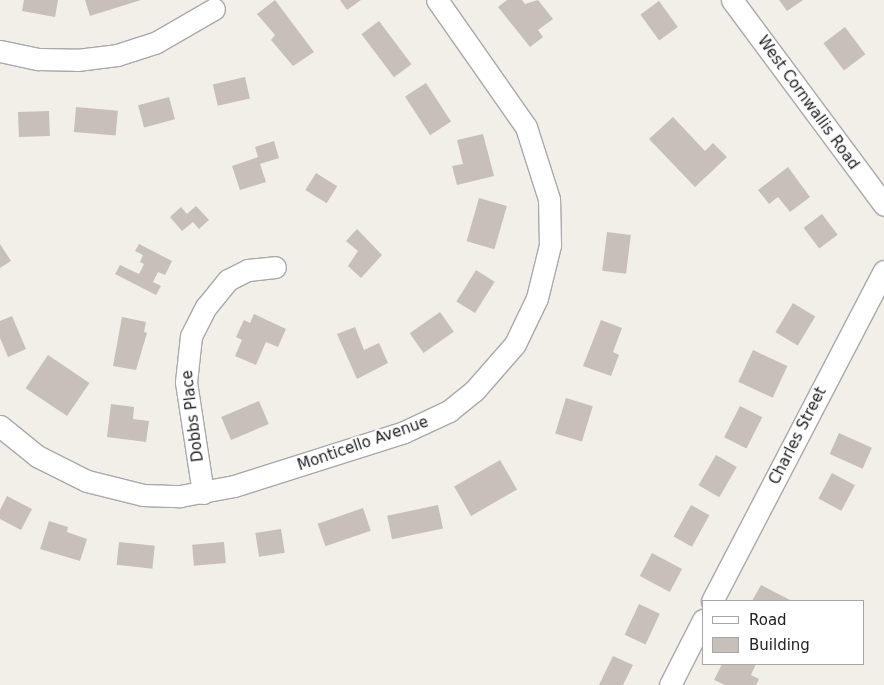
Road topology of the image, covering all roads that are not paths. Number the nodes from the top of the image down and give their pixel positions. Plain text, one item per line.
1 (437, 0) edge
2 (732, 0) edge
3 (214, 9) dead end
4 (0, 51) edge
5 (884, 205) edge
6 (275, 267) dead end
7 (884, 271) edge
8 (0, 426) edge
9 (203, 493) junction
10 (713, 600) edge
11 (702, 622) edge
12 (670, 685) edge

1 - 9 street, Monticello Avenue
2 - 5 street, West Cornwallis Road
3 - 4 street
6 - 9 street, Dobbs Place
7 - 10 street, Charles Street
8 - 9 street, Monticello Avenue
11 - 12 street

